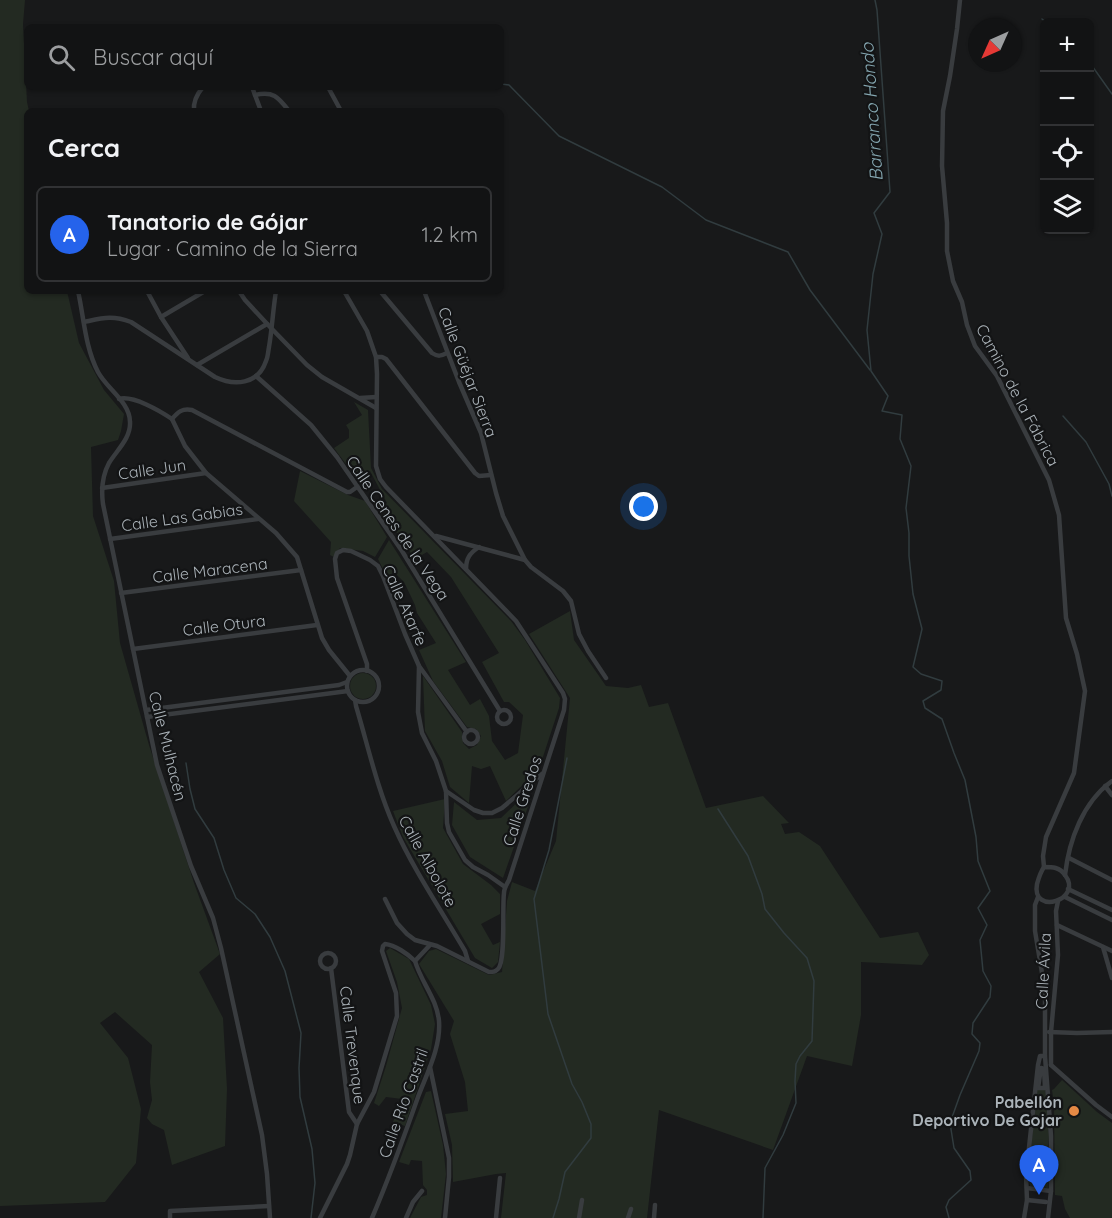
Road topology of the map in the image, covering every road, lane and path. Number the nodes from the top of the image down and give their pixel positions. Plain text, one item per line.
1 (960, 0) edge
2 (201, 90) edge
3 (253, 90) edge
4 (329, 90) edge
5 (255, 95) junction
6 (194, 108) edge
7 (260, 108) edge
8 (286, 108) edge
9 (339, 108) edge
10 (79, 294) edge
11 (148, 294) edge
12 (201, 294) edge
13 (241, 294) edge
14 (275, 294) edge
15 (346, 294) edge
16 (383, 294) edge
17 (425, 294) edge
18 (161, 317) junction
19 (84, 322) junction
20 (269, 326) junction
21 (447, 353) junction
22 (376, 357) junction
23 (190, 361) junction
24 (197, 365) junction
25 (256, 376) junction
26 (376, 397) junction
27 (360, 398) junction
28 (119, 399) junction
29 (376, 408) junction
30 (172, 419) junction
31 (206, 473) junction
32 (491, 476) junction
33 (357, 487) junction
34 (102, 488) junction
35 (258, 519) junction
36 (434, 535) junction
37 (110, 539) junction
38 (479, 547) junction
39 (525, 560) junction
40 (466, 569) junction
41 (301, 570) junction
42 (121, 593) junction
43 (317, 625) junction
44 (133, 649) junction
45 (420, 666) junction
46 (367, 671) junction
47 (350, 676) junction
48 (606, 678) dead end
49 (347, 682) junction
50 (348, 691) junction
51 (287, 695) junction
52 (355, 700) junction
53 (245, 701) junction
54 (200, 704) junction
55 (146, 710) junction
56 (201, 710) junction
57 (500, 711) dead end
58 (147, 717) junction
59 (467, 732) dead end
60 (542, 774) junction
61 (1112, 781) edge
62 (528, 785) junction
63 (1105, 786) junction
64 (446, 791) junction
65 (537, 793) junction
66 (1112, 795) edge
67 (1069, 858) junction
68 (1066, 864) junction
69 (1044, 867) junction
70 (1059, 869) junction
71 (1065, 875) junction
72 (1112, 880) edge
73 (505, 887) junction
74 (1068, 889) junction
75 (1038, 897) junction
76 (1065, 897) junction
77 (385, 899) dead end
78 (1059, 901) junction
79 (1049, 902) junction
80 (1112, 910) edge
81 (1056, 911) junction
82 (1112, 921) edge
83 (1057, 925) junction
84 (430, 945) junction
85 (1103, 947) junction
86 (1112, 951) edge
87 (416, 961) junction
88 (468, 961) junction
89 (331, 968) dead end
90 (1112, 978) edge
91 (1048, 1032) junction
92 (1112, 1032) edge
93 (1045, 1056) junction
94 (1048, 1064) junction
95 (1038, 1065) junction
96 (430, 1066) junction
97 (423, 1084) junction
98 (434, 1084) junction
99 (1112, 1117) edge
100 (357, 1124) junction
101 (501, 1178) dead end
102 (1027, 1188) junction
103 (422, 1191) dead end
104 (1051, 1191) junction
105 (582, 1200) dead end
106 (1027, 1200) junction
107 (1046, 1202) dead end
108 (655, 1205) dead end
109 (269, 1206) junction
110 (631, 1209) dead end
111 (170, 1218) edge
112 (270, 1218) edge
113 (321, 1218) edge
114 (372, 1218) edge
115 (406, 1218) edge
116 (445, 1218) edge
117 (496, 1218) edge
118 (579, 1218) edge
119 (628, 1218) edge
120 (654, 1218) edge
121 (1024, 1218) edge
122 (1048, 1218) edge

1 - 69 street, Camino de la Fábrica
2 - 6 street
3 - 5 street
4 - 9 street
5 - 7 street
5 - 8 street
10 - 19 street, Calle Mulhacén
11 - 18 street
12 - 18 street
13 - 20 street
14 - 20 street
15 - 22 street, Calle Gredos
16 - 21 street
17 - 21 street, Calle Güéjar Sierra
18 - 23 street
19 - 23 street
19 - 28 street, Calle Mulhacén
20 - 24 street
20 - 25 street
20 - 27 street
21 - 32 street, Calle Güéjar Sierra
22 - 26 street, Calle Gredos
22 - 32 street
23 - 24 street
24 - 25 street
25 - 33 street, Calle Cenes de la Vega
26 - 27 street
26 - 29 street, Calle Gredos
27 - 29 street
28 - 30 street
28 - 34 street, Calle Mulhacén
29 - 36 street, Calle Gredos
30 - 31 street
30 - 33 street
31 - 34 street, Calle Jun
31 - 35 street
32 - 39 street, Calle Güéjar Sierra
33 - 57 street, Calle Cenes de la Vega
34 - 37 street, Calle Mulhacén
35 - 37 street, Calle Las Gabias
35 - 41 street
36 - 38 street
36 - 40 street, Calle Gredos
37 - 42 street, Calle Mulhacén
38 - 39 street
38 - 40 street
39 - 48 street, Calle Güéjar Sierra
40 - 60 street, Calle Gredos
41 - 42 street, Calle Maracena
41 - 43 street
42 - 44 street, Calle Mulhacén
43 - 44 street, Calle Otura
43 - 47 street
44 - 55 street, Calle Mulhacén
45 - 46 street, Calle Atarfe
45 - 59 street, Calle Atarfe
45 - 64 street
46 - 47 street
46 - 52 street
47 - 49 street
49 - 50 street
49 - 51 street
50 - 51 street
50 - 52 street
51 - 53 street
52 - 88 street, Calle Albolote
53 - 54 street
53 - 56 street
54 - 55 street
54 - 56 street
55 - 58 street, Calle Mulhacén
56 - 58 street
58 - 109 street, Calle Mulhacén
60 - 62 street
60 - 65 street, Calle Gredos
61 - 63 street
62 - 64 street
62 - 65 street
63 - 66 street
63 - 67 street
64 - 73 street
65 - 73 street, Calle Gredos
67 - 68 street
67 - 72 street
68 - 70 street
68 - 71 street
69 - 70 street
69 - 75 street
70 - 71 street
71 - 74 street
73 - 88 street, Calle Gredos
74 - 76 street
74 - 80 street
75 - 79 street
75 - 91 street
76 - 78 street
76 - 82 street
77 - 84 street, Calle Gredos
78 - 79 street
78 - 81 street, Calle Ávila
79 - 81 street, Calle Ávila
81 - 83 street, Calle Ávila
83 - 85 street
83 - 91 street, Calle Ávila
84 - 87 street
84 - 88 street, Calle Gredos
85 - 86 street
85 - 90 street
87 - 96 street, Calle Río Castril
87 - 100 street
89 - 100 street, Calle Trevenque
91 - 92 street
91 - 93 street
91 - 94 street
93 - 94 street
93 - 95 street
94 - 95 street
94 - 99 street
94 - 104 street
95 - 102 street
96 - 97 street, Calle Río Castril
96 - 98 street
97 - 98 street
97 - 114 street, Calle Río Castril
98 - 116 street
100 - 113 street
101 - 117 street
102 - 104 street
102 - 106 street
103 - 115 street
104 - 122 street
105 - 118 street
106 - 107 street
106 - 121 street
108 - 120 street
109 - 111 street
109 - 112 street, Calle Mulhacén
110 - 119 street

